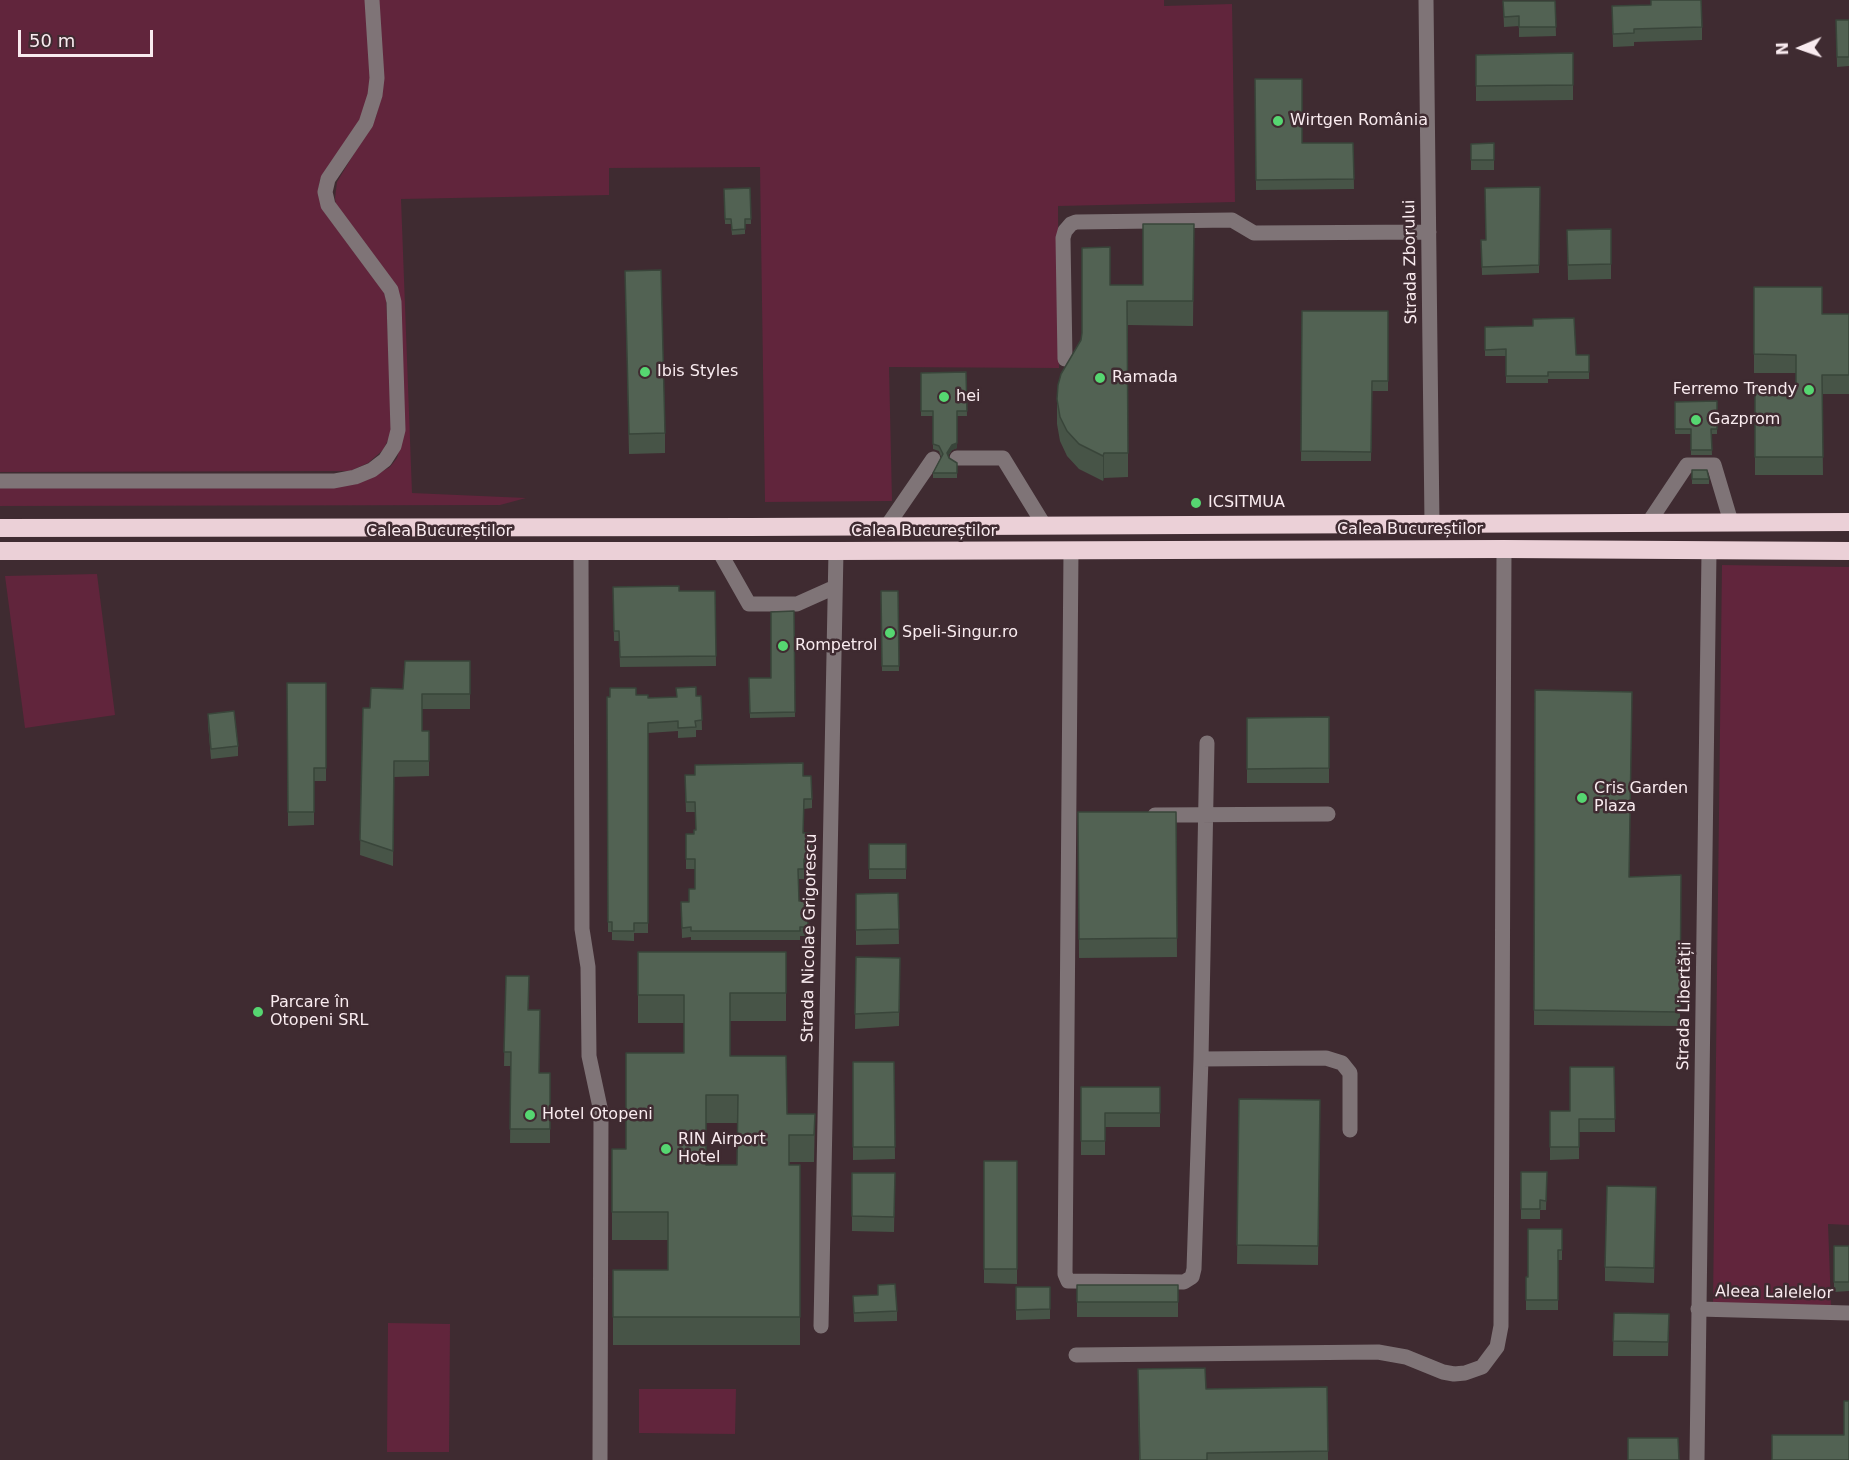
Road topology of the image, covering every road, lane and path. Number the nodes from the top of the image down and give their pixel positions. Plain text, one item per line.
1 (372, 0) edge
2 (1426, 0) edge
3 (1429, 232) junction
4 (1065, 359) dead end
5 (957, 458) dead end
6 (933, 459) dead end
7 (0, 481) edge
8 (1650, 522) junction
9 (1731, 522) junction
10 (1849, 522) edge
11 (1432, 524) junction
12 (1044, 525) junction
13 (887, 526) junction
14 (0, 528) edge
15 (1504, 549) junction
16 (719, 550) junction
17 (1071, 550) junction
18 (581, 551) junction
19 (836, 551) junction
20 (1849, 551) edge
21 (0, 552) edge
22 (1709, 552) junction
23 (835, 587) junction
24 (1207, 743) dead end
25 (1328, 814) dead end
26 (1205, 815) junction
27 (1137, 816) edge
28 (1202, 1059) junction
29 (1350, 1130) dead end
30 (1698, 1309) junction
31 (1849, 1312) edge
32 (821, 1326) dead end
33 (1076, 1355) dead end
34 (600, 1460) edge
35 (1697, 1460) edge

1 - 7 street
2 - 3 street, Strada Zborului
3 - 4 street
3 - 11 street, Strada Zborului
5 - 12 street
6 - 13 street
8 - 9 highway, Calea Bucureștilor
8 - 9 street
8 - 11 highway, Calea Bucureștilor
9 - 10 highway, Calea Bucureștilor
11 - 12 highway, Calea Bucureștilor
12 - 13 highway, Calea Bucureștilor
13 - 14 highway, Calea Bucureștilor
15 - 17 highway, Calea Bucureștilor
15 - 22 highway, Calea Bucureștilor
15 - 33 street
16 - 18 highway, Calea Bucureștilor
16 - 19 highway, Calea Bucureștilor
16 - 23 street
17 - 19 highway, Calea Bucureștilor
17 - 28 street
18 - 21 highway, Calea Bucureștilor
18 - 34 street
19 - 23 street, Strada Nicolae Grigorescu
20 - 22 highway, Calea Bucureștilor
22 - 30 street, Strada Libertății
23 - 32 street, Strada Nicolae Grigorescu
24 - 26 street
25 - 26 street
26 - 27 street
26 - 28 street
28 - 29 street
30 - 31 street, Aleea Lalelelor
30 - 35 street, Strada Libertății

